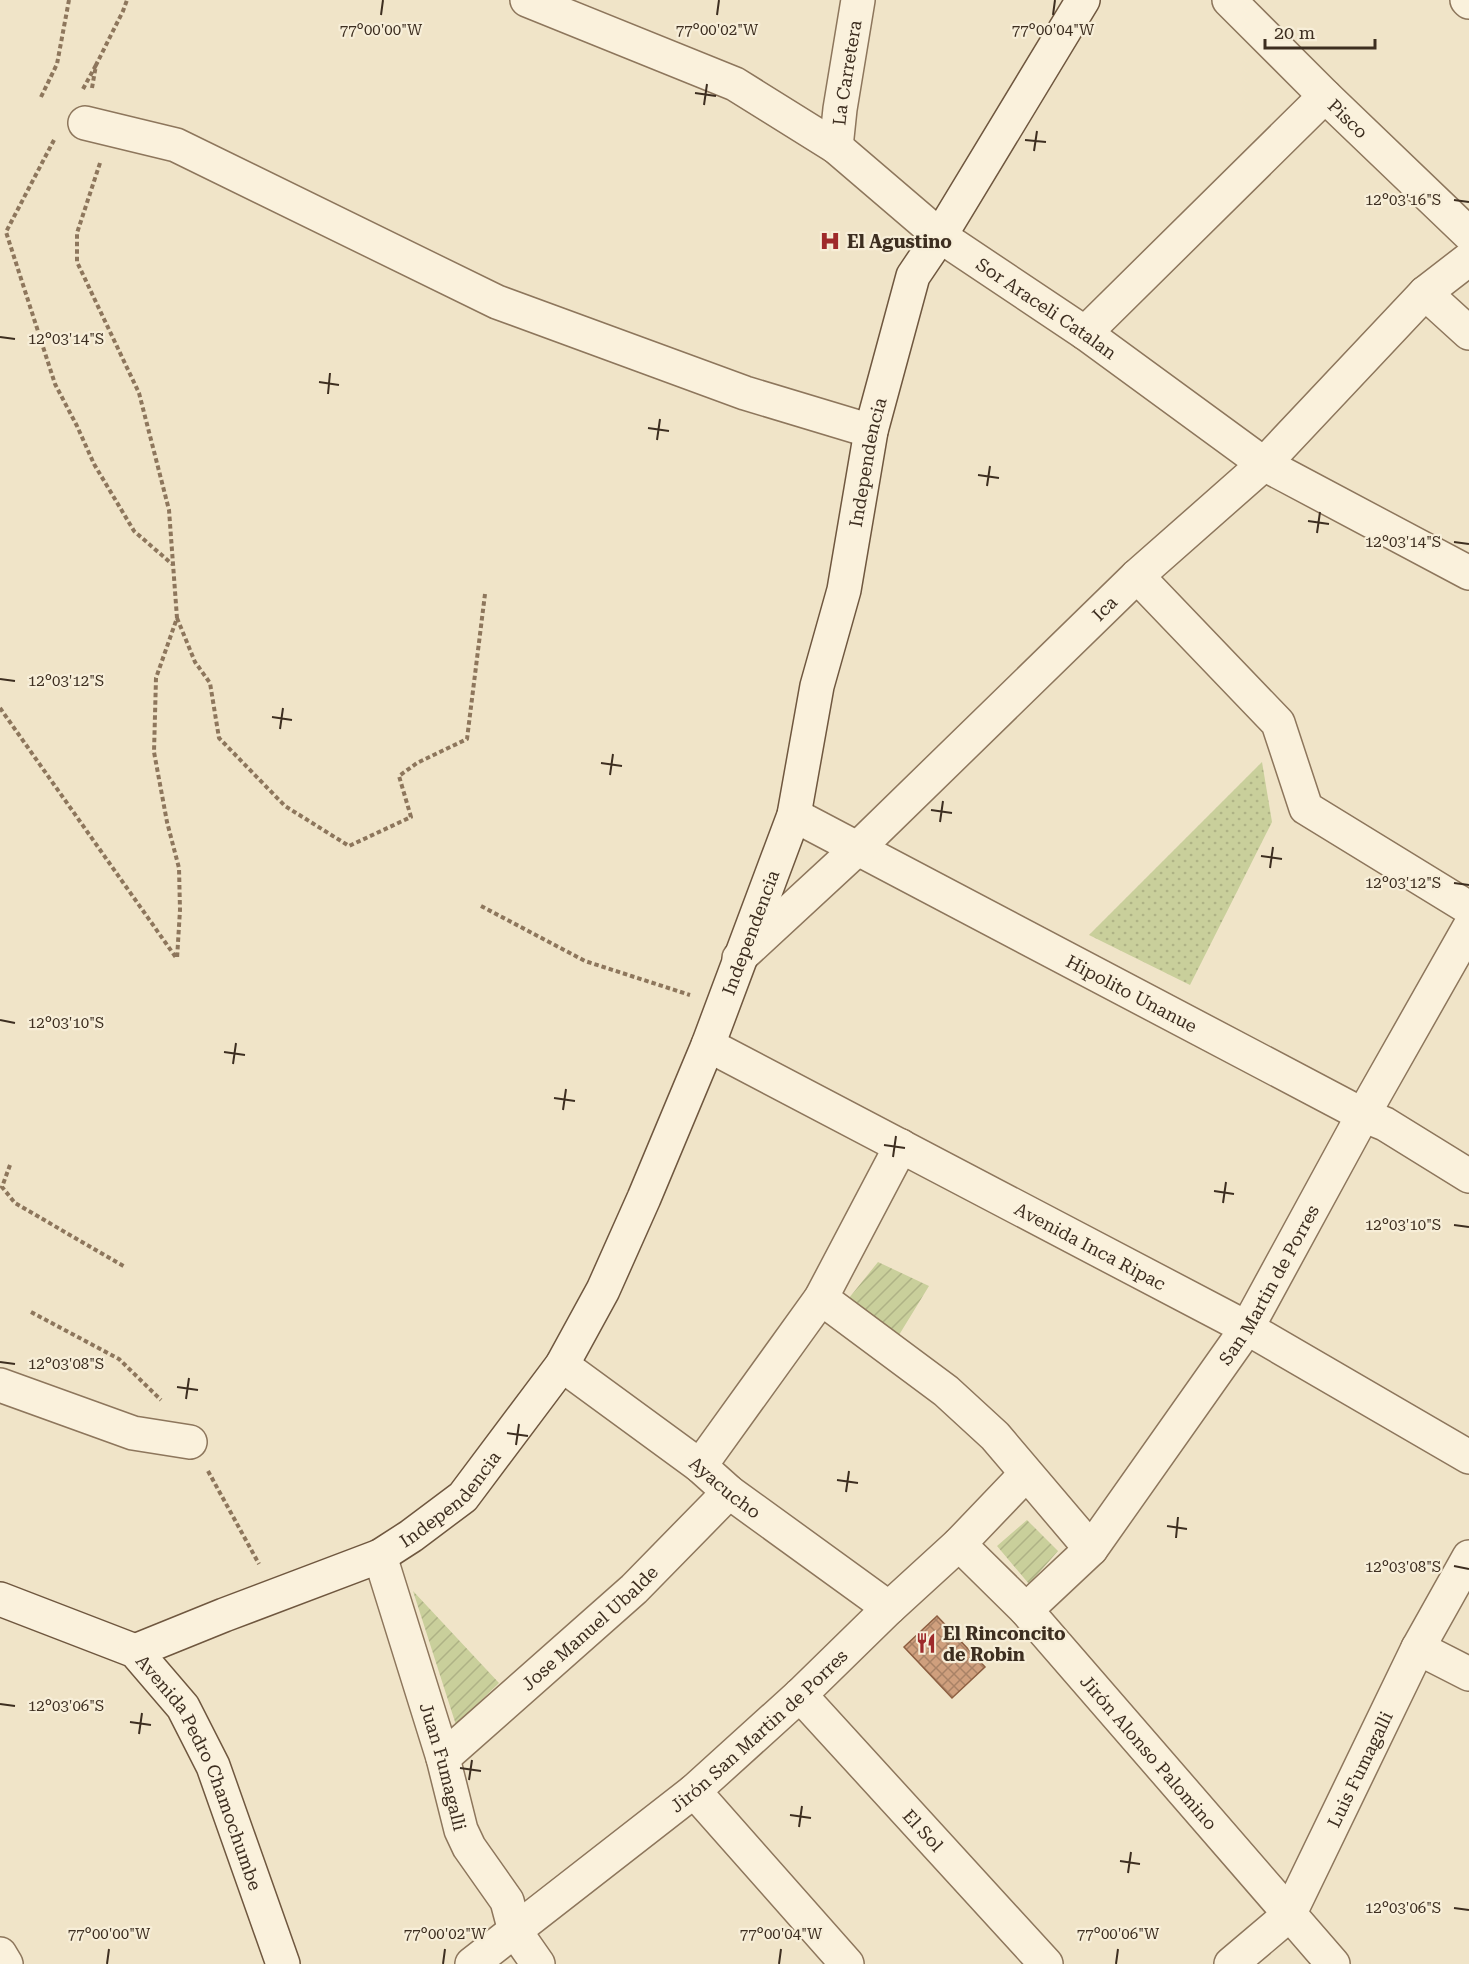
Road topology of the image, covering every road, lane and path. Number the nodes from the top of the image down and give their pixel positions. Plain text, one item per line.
1 (69, 0) edge
2 (127, 0) edge
3 (527, 0) edge
4 (858, 0) edge
5 (1083, 0) edge
6 (1229, 0) edge
7 (1324, 96) junction
8 (41, 98) dead end
9 (98, 126) junction
10 (55, 138) dead end
11 (836, 147) junction
12 (1469, 234) edge
13 (940, 236) junction
14 (1469, 259) edge
15 (1425, 293) junction
16 (1085, 333) junction
17 (1469, 333) edge
18 (871, 431) junction
19 (1264, 464) junction
20 (173, 564) junction
21 (1469, 573) edge
22 (1137, 576) junction
23 (485, 594) dead end
24 (177, 618) junction
25 (0, 708) edge
26 (794, 815) junction
27 (857, 849) junction
28 (481, 906) dead end
29 (1469, 908) edge
30 (1469, 928) edge
31 (739, 958) junction
32 (722, 1006) junction
33 (708, 1045) junction
34 (1364, 1115) junction
35 (901, 1146) junction
36 (10, 1165) dead end
37 (1469, 1176) edge
38 (125, 1267) dead end
39 (821, 1298) junction
40 (1247, 1328) junction
41 (562, 1365) junction
42 (0, 1385) edge
43 (190, 1442) dead end
44 (1469, 1457) edge
45 (700, 1466) junction
46 (1026, 1474) junction
47 (729, 1492) junction
48 (959, 1544) junction
49 (1091, 1549) junction
50 (380, 1556) junction
51 (1469, 1557) edge
52 (0, 1599) edge
53 (889, 1608) junction
54 (1026, 1610) junction
55 (1418, 1648) junction
56 (135, 1651) junction
57 (1469, 1674) edge
58 (800, 1695) junction
59 (443, 1758) junction
60 (694, 1791) junction
61 (1289, 1915) junction
62 (514, 1932) junction
63 (0, 1954) edge
64 (6, 1964) edge
65 (283, 1964) edge
66 (472, 1964) edge
67 (538, 1964) edge
68 (847, 1964) edge
69 (1046, 1964) edge
70 (1231, 1964) edge
71 (1333, 1964) edge

1 - 8 path
2 - 9 path
3 - 11 street, Sor Araceli Catalan
4 - 11 street, La Carretera
5 - 13 street, Independencia
6 - 7 street, Pisco
7 - 12 street, Pisco
7 - 16 street
9 - 18 street
9 - 20 path
10 - 20 path
11 - 13 street, Sor Araceli Catalan
13 - 16 street, Sor Araceli Catalan
13 - 18 street, Independencia
14 - 15 street, Ica
15 - 17 street
15 - 19 street, Ica
16 - 19 street, Sor Araceli Catalan
18 - 26 street, Independencia
19 - 21 street, Sor Araceli Catalan
19 - 22 street, Ica
20 - 24 path
22 - 27 street, Ica
22 - 29 street
23 - 24 path
24 - 25 path
26 - 27 street, Hipolito Unanue
26 - 31 street, Independencia
27 - 31 street, Ica
27 - 34 street, Hipolito Unanue
28 - 32 path
30 - 34 street, San Martin de Porres
31 - 32 street, Independencia
32 - 33 street, Independencia
33 - 35 street, Avenida Inca Ripac
33 - 41 street, Independencia
34 - 37 street, Hipolito Unanue
34 - 40 street, San Martin de Porres
35 - 39 street
35 - 40 street, Avenida Inca Ripac
36 - 38 path
39 - 45 street
39 - 46 street
40 - 44 street, Avenida Inca Ripac
40 - 49 street, San Martin de Porres
41 - 45 street, Ayacucho
41 - 50 street, Independencia
42 - 43 street
45 - 47 street, Ayacucho
46 - 48 street, Jirón San Martin de Porres
46 - 49 street
47 - 53 street, Ayacucho
47 - 59 street, Jose Manuel Ubalde
48 - 53 street, Jirón San Martin de Porres
48 - 54 street, Jirón Alonso Palomino
49 - 54 street, San Martin de Porres
50 - 56 street, Independencia
50 - 59 street, Juan Fumagalli
51 - 55 street, Luis Fumagalli
52 - 56 street, Avenida Pedro Chamochumbe
53 - 58 street, Jirón San Martin de Porres
54 - 61 street, Jirón Alonso Palomino
55 - 57 street
55 - 61 street, Luis Fumagalli
56 - 65 street, Avenida Pedro Chamochumbe
58 - 60 street, Jirón San Martin de Porres
58 - 69 street, El Sol
59 - 62 street, Juan Fumagalli
60 - 62 street, Jirón San Martin de Porres
60 - 68 street
61 - 70 street, Luis Fumagalli
61 - 71 street, Jirón Alonso Palomino
62 - 66 street, Jirón San Martin de Porres
62 - 67 street, Juan Fumagalli
63 - 64 street

